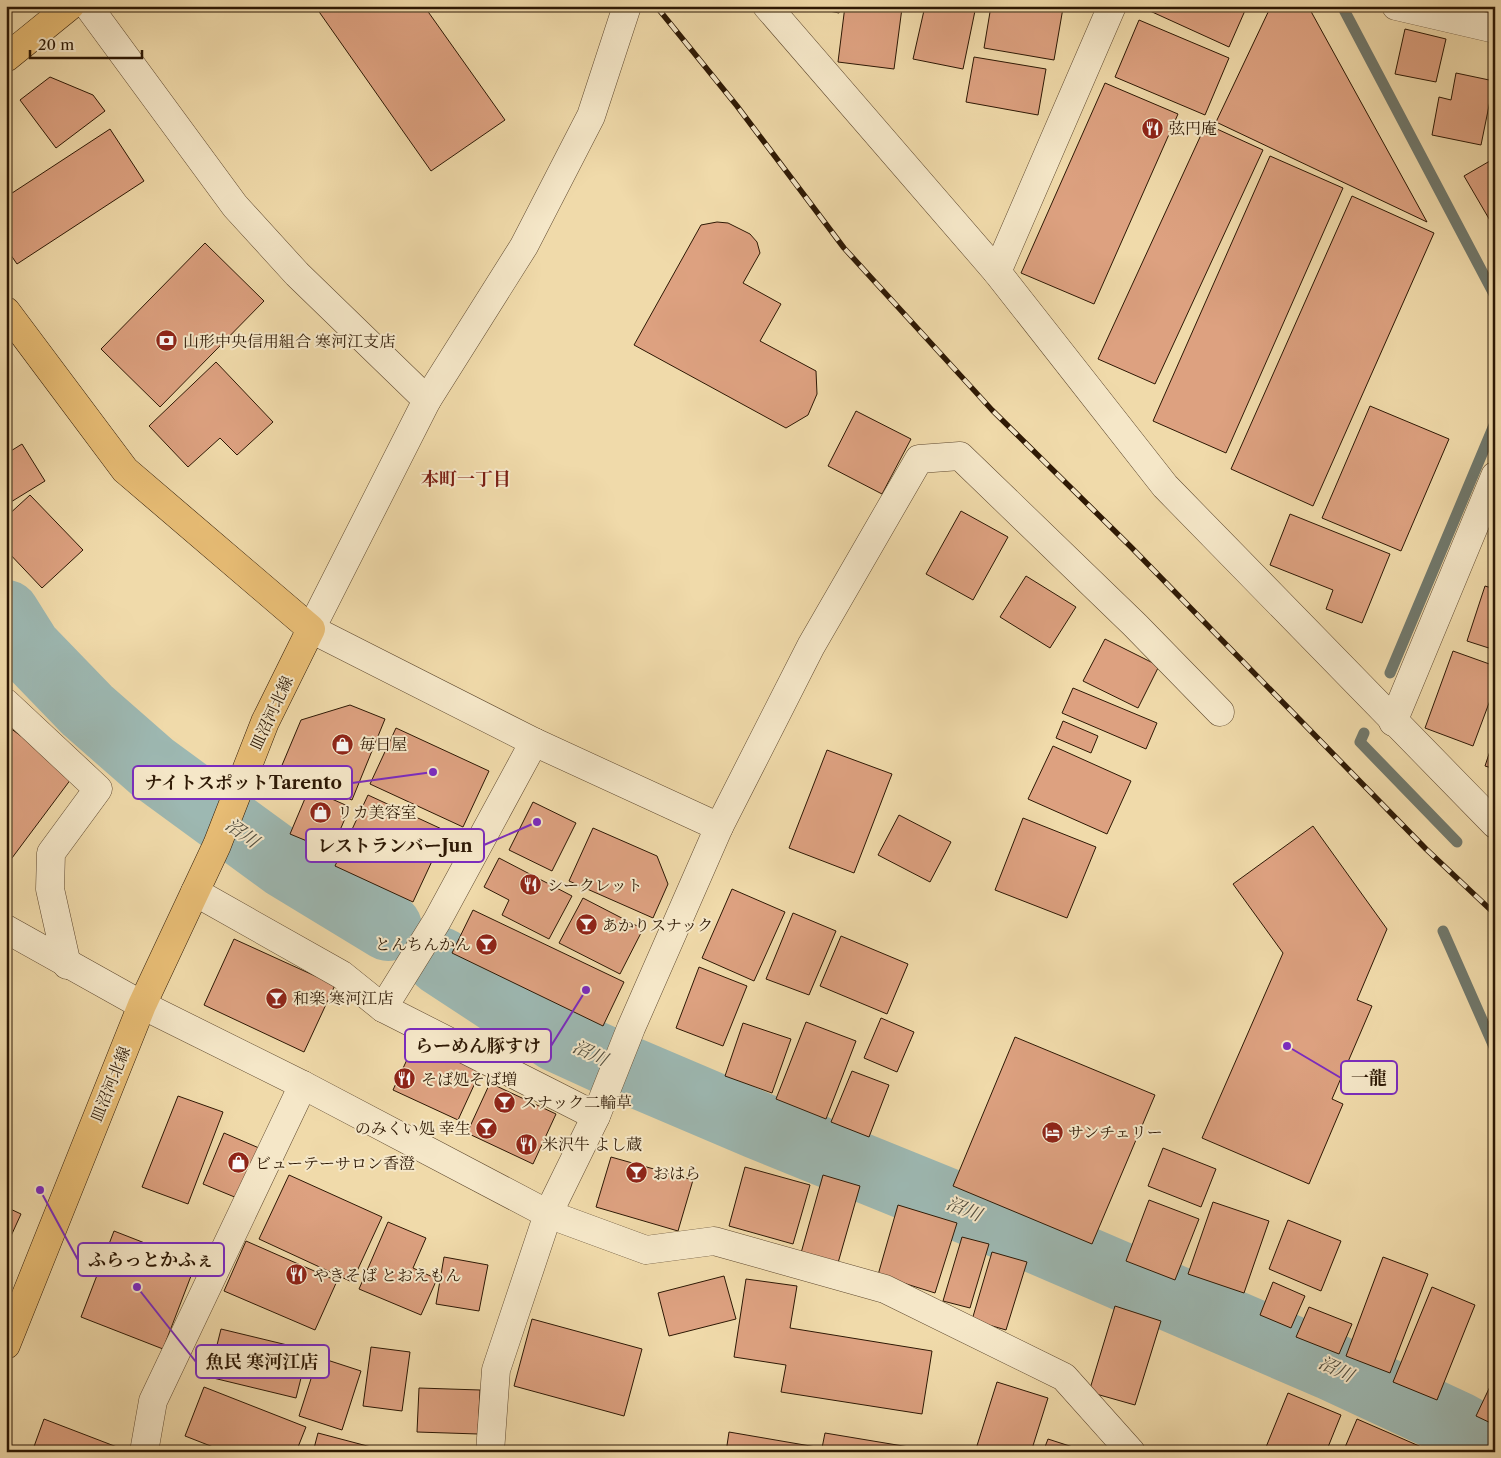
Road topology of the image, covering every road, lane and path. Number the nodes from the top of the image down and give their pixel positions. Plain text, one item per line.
1 (70, 6) edge
2 (88, 6) edge
3 (627, 6) edge
4 (767, 6) edge
5 (1112, 6) edge
6 (1396, 6) edge
7 (1495, 29) edge
8 (6, 58) edge
9 (997, 272) junction
10 (6, 311) edge
11 (427, 400) junction
12 (1495, 476) edge
13 (311, 629) junction
14 (6, 703) edge
15 (1220, 712) dead end
16 (1393, 722) junction
17 (534, 742) junction
18 (1495, 824) edge
19 (719, 827) junction
20 (195, 892) junction
21 (6, 929) edge
22 (67, 965) junction
23 (142, 1005) junction
24 (384, 1008) junction
25 (303, 1085) junction
26 (596, 1116) junction
27 (548, 1214) junction
28 (6, 1345) edge
29 (144, 1452) edge
30 (490, 1452) edge
31 (1131, 1452) edge

1 - 8 main road
2 - 11 street
3 - 11 street
4 - 9 street
5 - 9 street
6 - 7 street
9 - 16 street
10 - 13 main road
11 - 13 street
12 - 16 street
13 - 17 street
13 - 20 main road, 皿沼河北線
14 - 22 street
15 - 19 street
16 - 18 street
17 - 19 street
17 - 24 street
19 - 26 street
20 - 23 main road, 皿沼河北線
20 - 24 street
21 - 22 street
22 - 23 street
23 - 25 street
23 - 28 main road, 皿沼河北線
24 - 26 street
25 - 27 street
25 - 29 street
26 - 27 street
27 - 30 street
27 - 31 street

